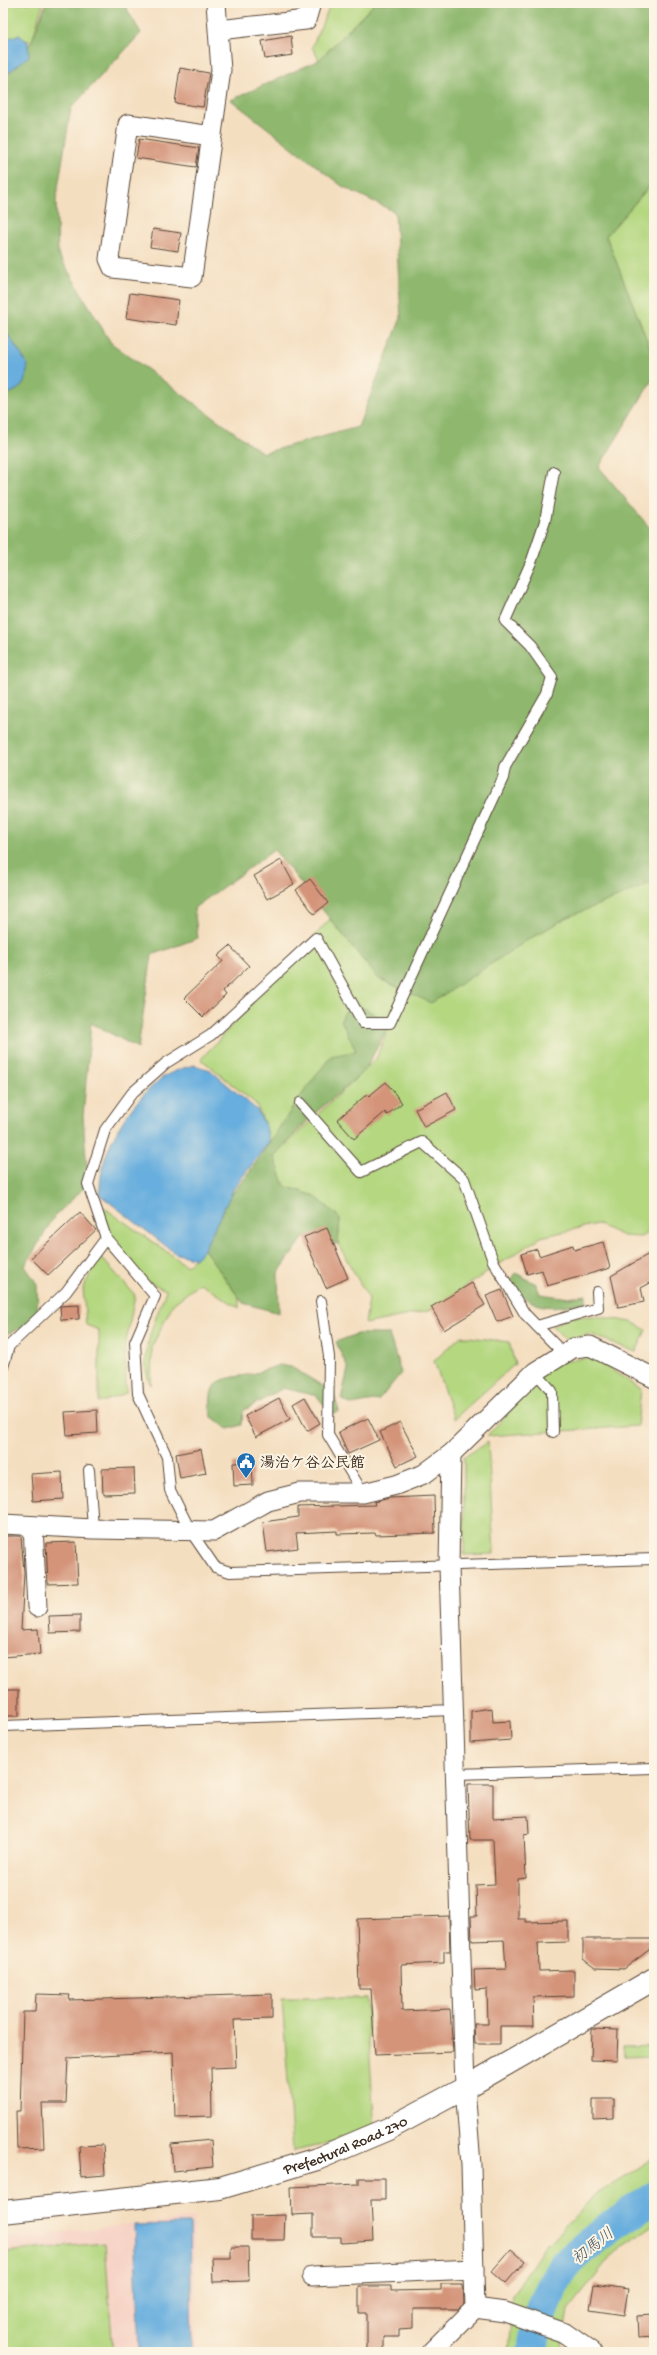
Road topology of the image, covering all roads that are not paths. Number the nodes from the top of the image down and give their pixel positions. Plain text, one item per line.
1 (216, 3) edge
2 (311, 3) edge
3 (219, 30) junction
4 (212, 136) junction
5 (554, 472) dead end
6 (300, 1103) dead end
7 (106, 1238) junction
8 (597, 1292) dead end
9 (321, 1302) dead end
10 (537, 1326) junction
11 (564, 1354) junction
12 (3, 1367) edge
13 (535, 1372) junction
14 (654, 1378) edge
15 (553, 1432) dead end
16 (451, 1454) junction
17 (89, 1470) dead end
18 (363, 1492) junction
19 (3, 1524) edge
20 (33, 1526) junction
21 (93, 1529) junction
22 (191, 1532) junction
23 (654, 1559) edge
24 (449, 1566) junction
25 (37, 1607) dead end
26 (454, 1710) junction
27 (3, 1726) edge
28 (654, 1768) edge
29 (456, 1774) junction
30 (654, 1979) edge
31 (465, 2088) junction
32 (3, 2212) edge
33 (474, 2269) junction
34 (312, 2276) dead end
35 (475, 2308) junction
36 (431, 2352) edge
37 (592, 2352) edge

1 - 3 street
2 - 3 street
3 - 4 street
4 - 4 street
5 - 7 lane
6 - 10 lane
7 - 12 lane
7 - 22 lane
8 - 10 lane
9 - 18 lane
10 - 11 lane
11 - 13 street
11 - 14 street
13 - 15 lane
13 - 16 street
16 - 18 street
16 - 24 street
17 - 21 lane
18 - 22 street
19 - 20 street
20 - 21 street
20 - 25 street
21 - 22 street
22 - 24 lane
23 - 24 lane
24 - 26 street
26 - 27 lane
26 - 29 street
28 - 29 lane
29 - 31 street
30 - 31 main road, Prefectural Road 270
31 - 32 main road, Prefectural Road 270
31 - 33 street
33 - 34 street
33 - 35 street
35 - 36 street
35 - 37 street

